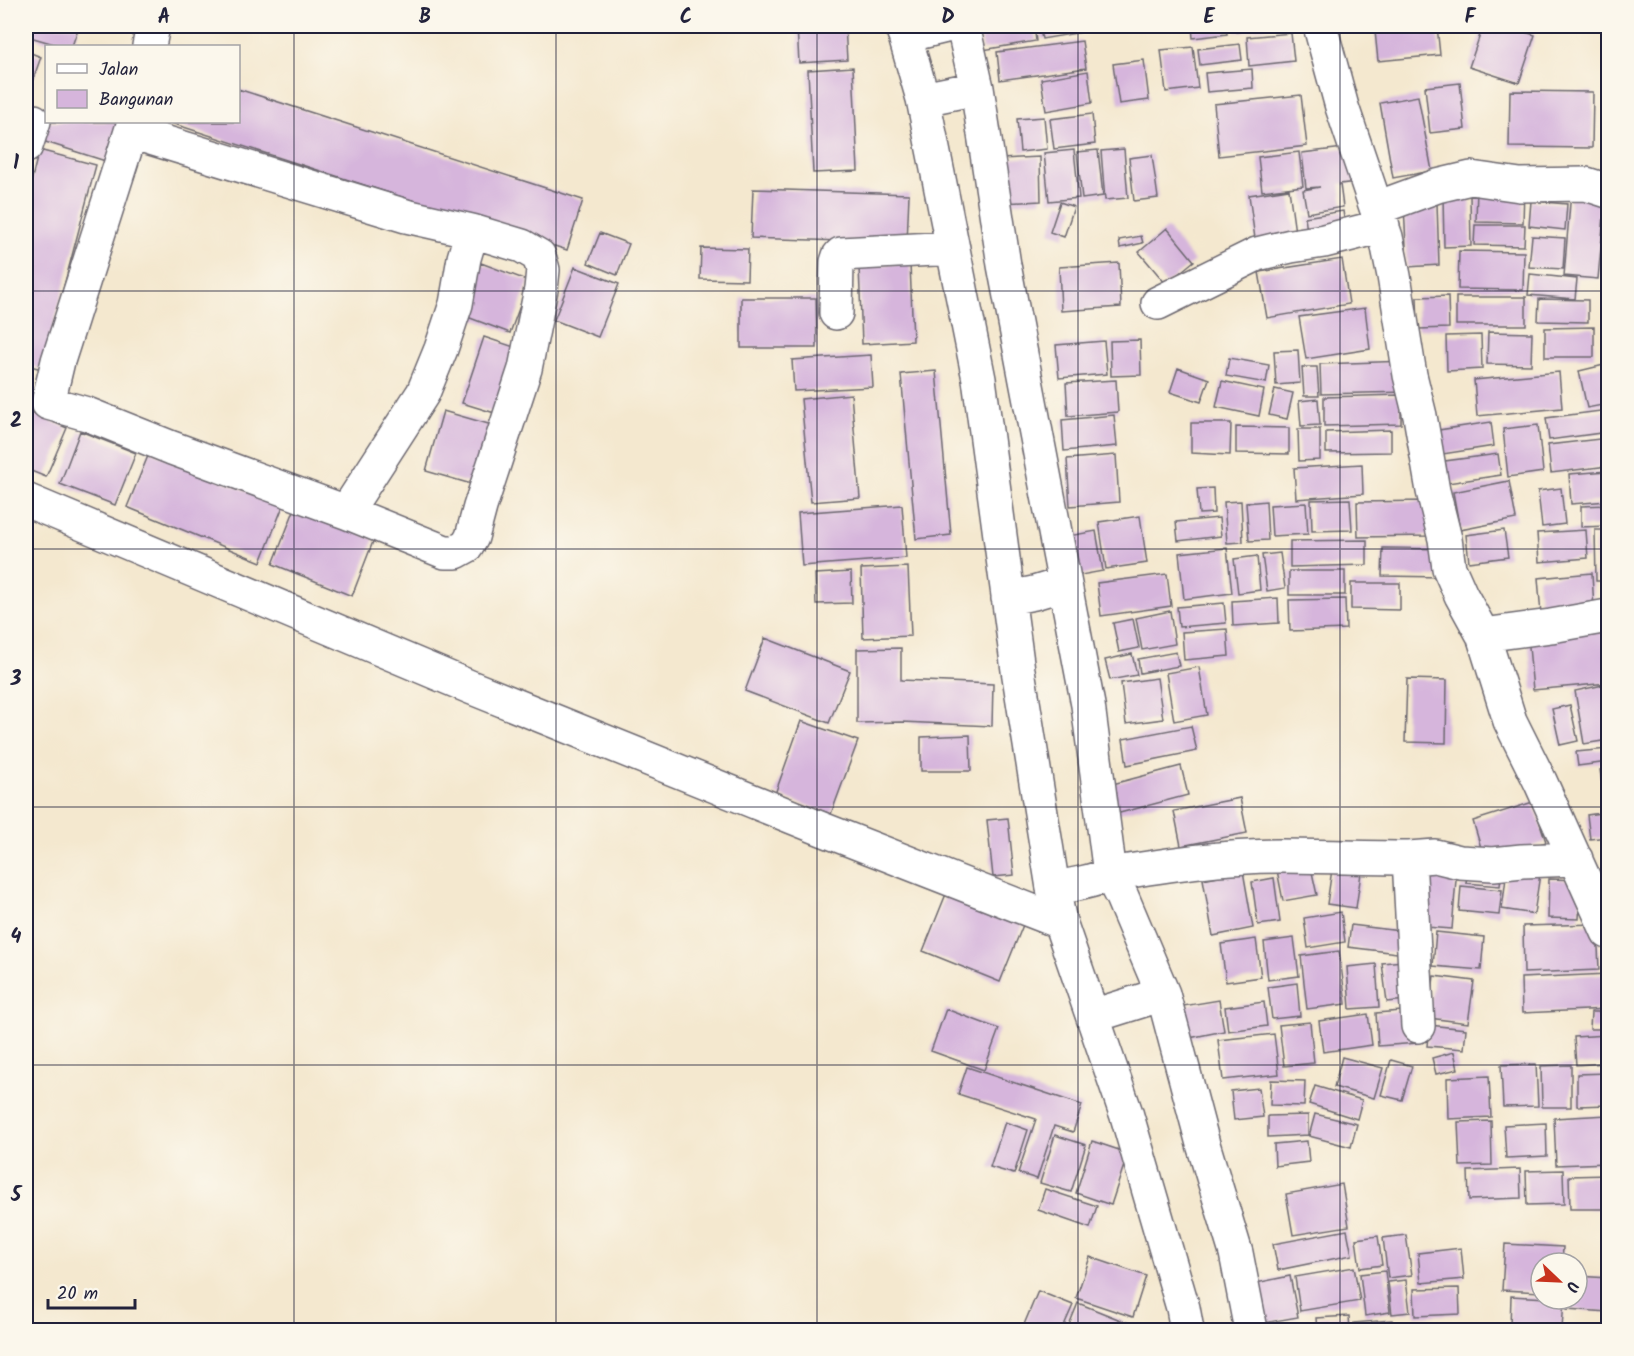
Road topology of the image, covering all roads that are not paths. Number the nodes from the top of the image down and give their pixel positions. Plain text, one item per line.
1 (153, 26) edge
2 (948, 26) edge
3 (1320, 26) edge
4 (904, 31) edge
5 (149, 45) edge
6 (953, 93) junction
7 (133, 127) edge
8 (1608, 190) edge
9 (1380, 217) junction
10 (472, 231) junction
11 (953, 248) junction
12 (1158, 303) dead end
13 (836, 314) dead end
14 (37, 400) edge
15 (26, 500) edge
16 (346, 512) junction
17 (1039, 590) junction
18 (1608, 616) edge
19 (1483, 635) junction
20 (1409, 858) junction
21 (1575, 858) junction
22 (1106, 875) junction
23 (1061, 886) junction
24 (1060, 922) junction
25 (1608, 932) edge
26 (1150, 998) junction
27 (1093, 1016) junction
28 (1418, 1026) dead end
29 (1187, 1330) edge
30 (1251, 1330) edge

1 - 5 street
2 - 4 street
2 - 6 street
3 - 9 street
4 - 6 street
6 - 11 street
6 - 17 street
7 - 10 street
7 - 14 street
8 - 9 street
9 - 12 street
9 - 19 street
10 - 16 street
10 - 16 street
11 - 13 street
11 - 17 street
14 - 16 street
15 - 24 street
17 - 22 street
17 - 23 street
18 - 19 street
19 - 21 street
20 - 21 street
20 - 22 street
20 - 28 street
21 - 25 street
22 - 23 street
22 - 26 street
23 - 24 street
24 - 27 street
26 - 27 street
26 - 30 street
27 - 29 street

